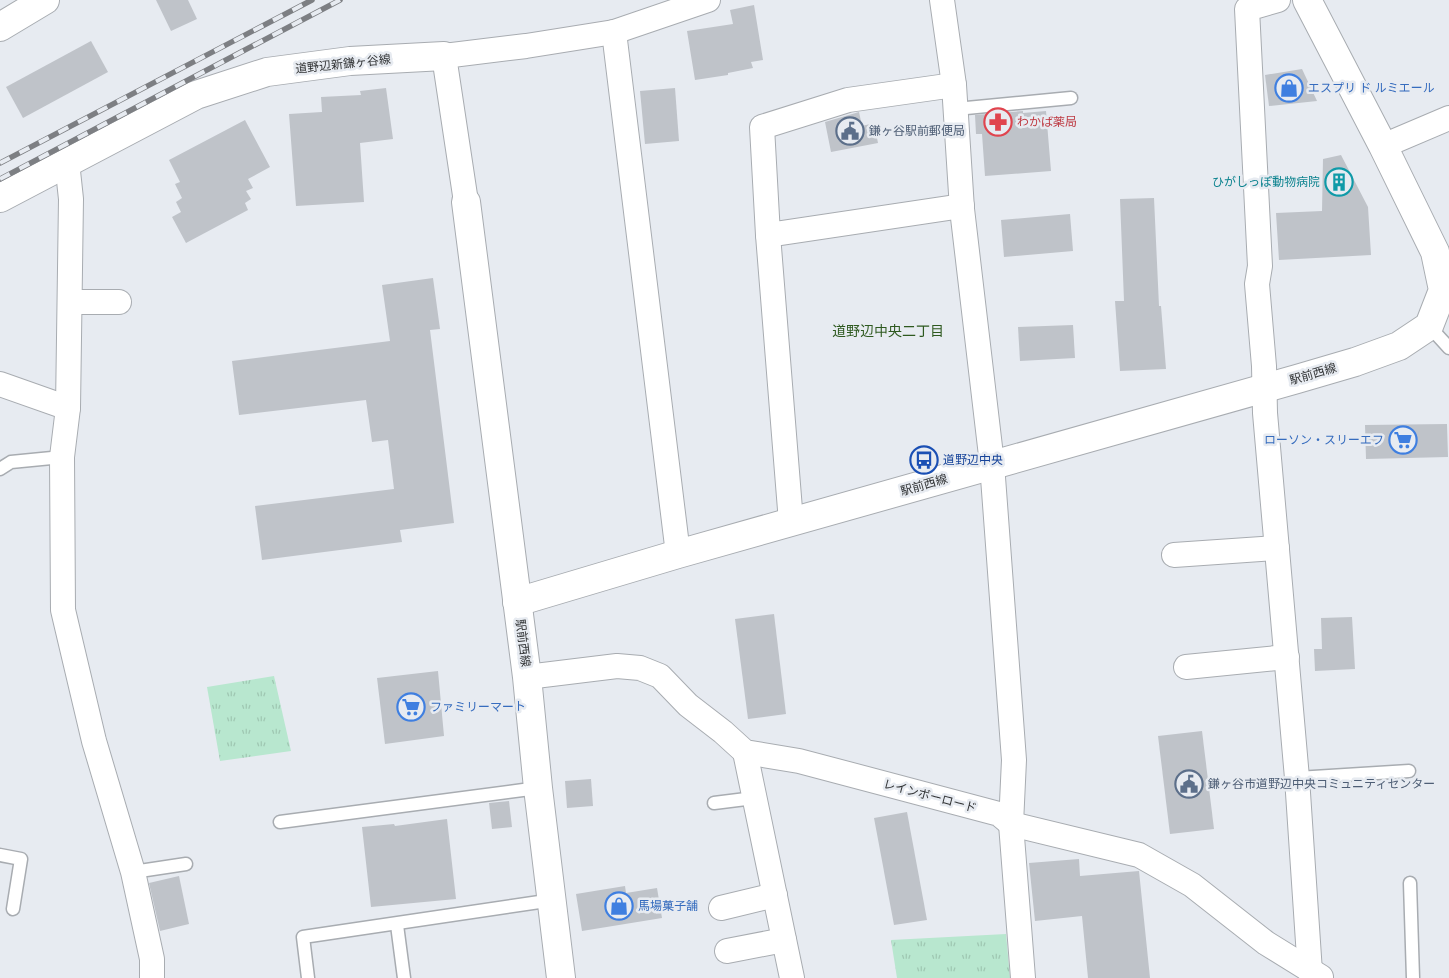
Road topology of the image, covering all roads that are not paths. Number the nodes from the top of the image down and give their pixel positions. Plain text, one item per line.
1 (45, 0) edge
2 (708, 0) edge
3 (942, 0) edge
4 (1278, 0) edge
5 (1307, 0) edge
6 (1247, 5) edge
7 (0, 26) edge
8 (614, 32) junction
9 (444, 56) junction
10 (954, 85) junction
11 (1071, 98) dead end
12 (956, 110) junction
13 (1449, 118) edge
14 (1383, 146) junction
15 (67, 162) junction
16 (0, 198) edge
17 (466, 202) joint
18 (962, 206) junction
19 (768, 235) junction
20 (70, 302) junction
21 (119, 302) dead end
22 (1429, 326) junction
23 (1449, 348) edge
24 (0, 384) edge
25 (1264, 388) junction
26 (68, 408) junction
27 (62, 457) junction
28 (992, 464) junction
29 (0, 469) edge
30 (791, 522) junction
31 (1277, 548) junction
32 (678, 554) junction
33 (1174, 555) dead end
34 (517, 602) junction
35 (1287, 657) junction
36 (1186, 667) dead end
37 (527, 677) junction
38 (745, 752) junction
39 (1409, 771) dead end
40 (1297, 778) junction
41 (538, 788) junction
42 (754, 798) junction
43 (714, 803) dead end
44 (280, 822) dead end
45 (1011, 824) junction
46 (0, 856) edge
47 (186, 864) dead end
48 (133, 872) junction
49 (1410, 883) dead end
50 (775, 895) junction
51 (552, 900) junction
52 (721, 908) dead end
53 (13, 909) dead end
54 (397, 925) junction
55 (784, 940) junction
56 (727, 951) dead end
57 (1315, 976) edge
58 (152, 978) edge
59 (308, 978) edge
60 (404, 978) edge
61 (561, 978) edge
62 (792, 978) edge
63 (1023, 978) edge
64 (1413, 978) edge

1 - 7 street
2 - 8 street, 道野辺新鎌ヶ谷線
3 - 10 street
4 - 6 street
5 - 14 street
6 - 25 street
8 - 9 street, 道野辺新鎌ヶ谷線
8 - 32 street
9 - 15 street, 道野辺新鎌ヶ谷線
9 - 17 street
10 - 12 street
10 - 19 street
11 - 12 lane
12 - 18 street
13 - 14 street
14 - 22 street
15 - 16 street, 道野辺新鎌ヶ谷線
15 - 20 street
17 - 34 street
18 - 19 street
18 - 28 street
19 - 30 street
20 - 21 street
20 - 26 street
22 - 23 lane
22 - 25 street, 駅前西線
24 - 26 street
25 - 28 street, 駅前西線
25 - 31 street
26 - 27 street
27 - 29 lane
27 - 48 street
28 - 30 street, 駅前西線
28 - 45 street
30 - 32 street, 駅前西線
31 - 33 street
31 - 35 street
32 - 34 street, 駅前西線
34 - 37 street, 駅前西線
35 - 36 street
35 - 40 street
37 - 38 street
37 - 41 street, 駅前西線
38 - 42 street
38 - 45 street, レインボーロード
39 - 40 lane
40 - 57 street
41 - 44 lane
41 - 51 street, 駅前西線
42 - 43 lane
42 - 50 street
45 - 57 street, レインボーロード
45 - 63 street
46 - 53 lane
47 - 48 lane
48 - 58 street
49 - 64 lane
50 - 52 street
50 - 55 street
51 - 54 lane
51 - 61 street, 駅前西線
54 - 59 lane
54 - 60 lane
55 - 56 street
55 - 62 street

